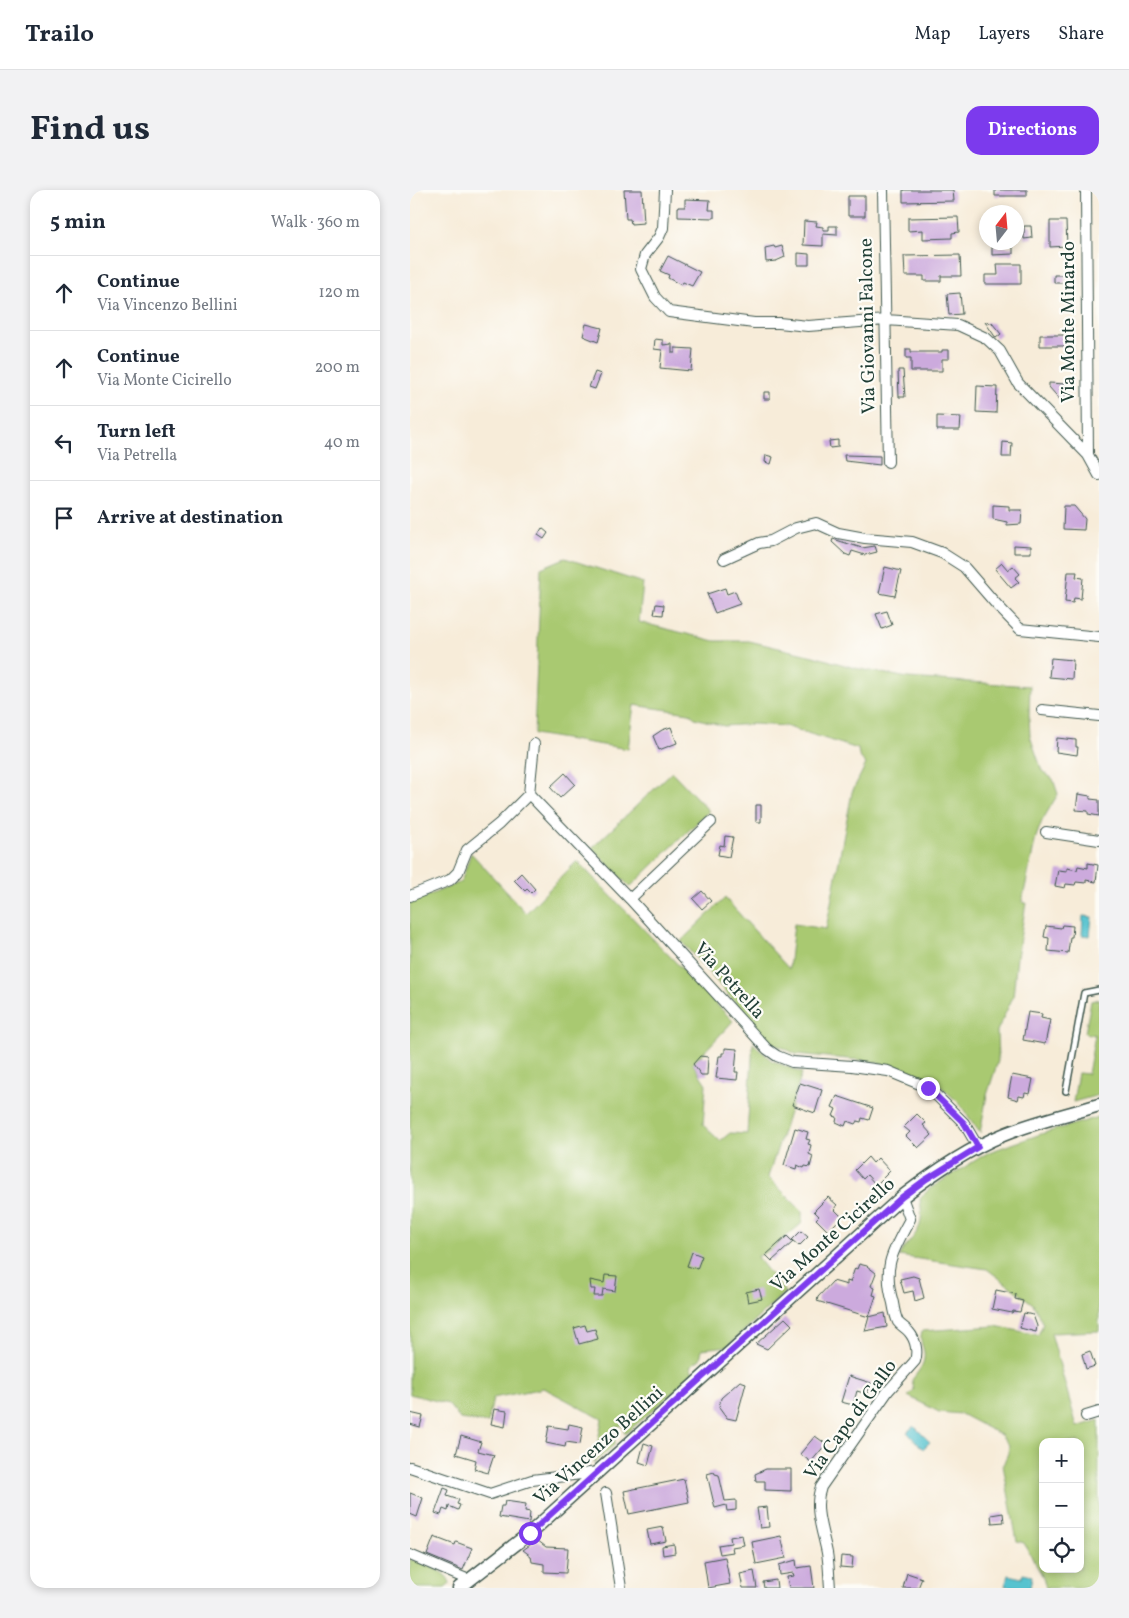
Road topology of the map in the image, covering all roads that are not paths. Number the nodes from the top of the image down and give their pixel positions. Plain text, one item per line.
1 (665, 190) edge
2 (883, 190) edge
3 (1086, 190) edge
4 (886, 320) junction
5 (1088, 454) junction
6 (888, 462) dead end
7 (1099, 475) edge
8 (724, 560) dead end
9 (1099, 637) edge
10 (1042, 710) dead end
11 (1099, 716) edge
12 (534, 744) dead end
13 (529, 794) junction
14 (711, 822) dead end
15 (1046, 832) dead end
16 (1099, 840) edge
17 (410, 896) edge
18 (630, 899) junction
19 (1099, 990) edge
20 (1066, 1091) dead end
21 (1099, 1105) edge
22 (978, 1147) junction
23 (902, 1197) junction
24 (692, 1387) joint
25 (1099, 1412) edge
26 (1086, 1416) dead end
27 (410, 1467) edge
28 (600, 1472) junction
29 (606, 1492) dead end
30 (410, 1555) edge
31 (469, 1580) junction
32 (459, 1588) edge
33 (621, 1588) edge
34 (830, 1588) edge

1 - 4 street
2 - 4 street, Via Giovanni Falcone
3 - 5 street, Via Monte Minardo
4 - 5 street
4 - 6 street, Via Giovanni Falcone
5 - 7 street
8 - 9 street
10 - 11 street
12 - 13 street
13 - 17 street
13 - 18 street, Via Petrella
14 - 18 street
15 - 16 street
18 - 22 street, Via Petrella
19 - 20 lane
21 - 22 street, Via Monte Cicirello
22 - 23 street, Via Monte Cicirello
23 - 24 street, Via Monte Cicirello
23 - 34 street, Via Capo di Gallo
24 - 28 street, Via Vincenzo Bellini
25 - 26 street
27 - 28 street
28 - 31 street, Via Vincenzo Bellini
29 - 33 street
30 - 31 street
31 - 32 street, Via Vincenzo Bellini

